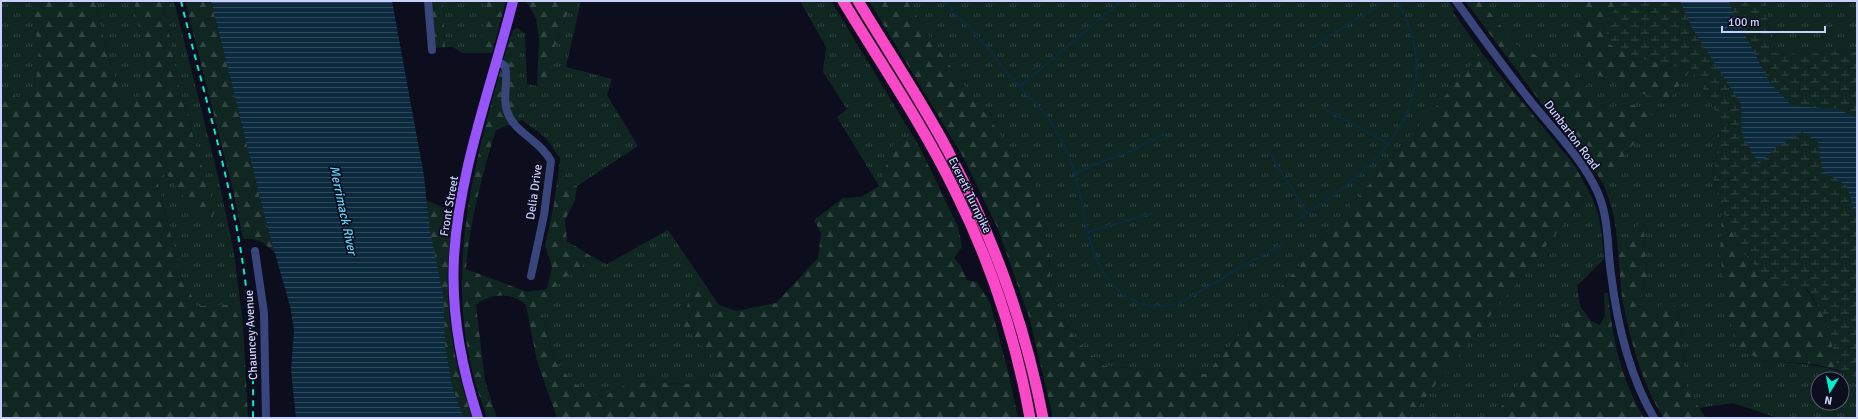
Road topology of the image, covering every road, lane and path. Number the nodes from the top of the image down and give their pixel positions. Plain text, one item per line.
1 (428, 1) edge
2 (513, 1) edge
3 (843, 1) edge
4 (858, 1) edge
5 (1456, 1) edge
6 (432, 50) dead end
7 (497, 61) junction
8 (255, 251) dead end
9 (531, 276) dead end
10 (266, 418) edge
11 (478, 418) edge
12 (1030, 418) edge
13 (1043, 418) edge
14 (1654, 418) edge

1 - 6 street
2 - 7 main road, Front Street
3 - 12 highway, Everett Turnpike
4 - 13 highway, Everett Turnpike
5 - 14 street, Dunbarton Road
7 - 9 street, Delia Drive
7 - 11 main road, Front Street
8 - 10 street, Chauncey Avenue

